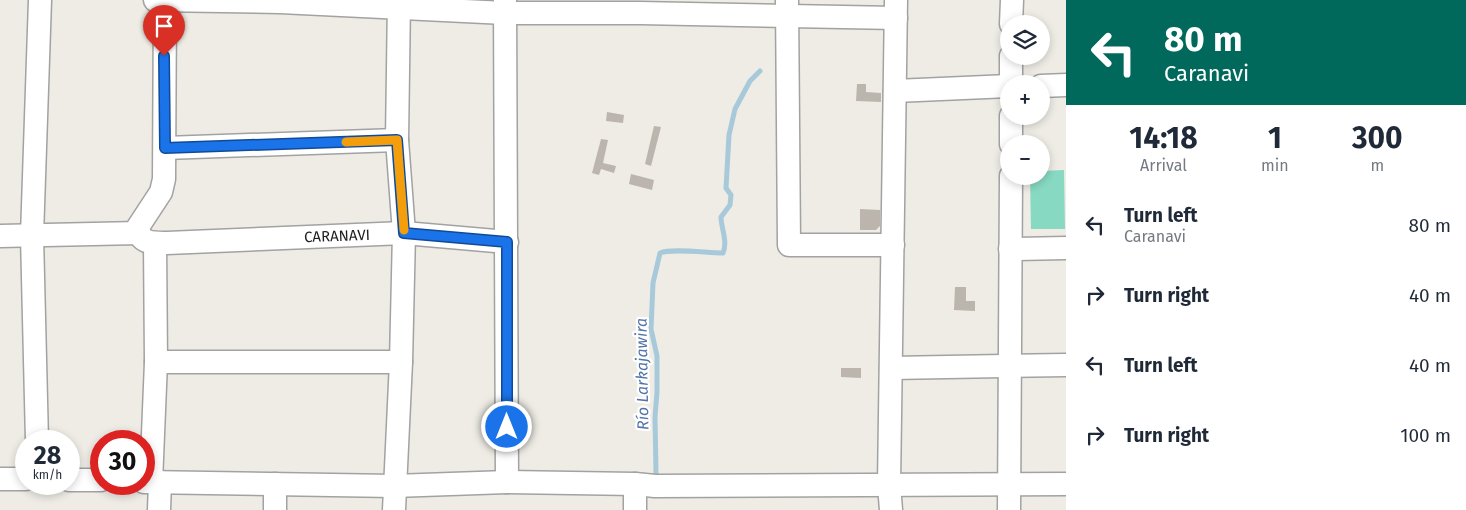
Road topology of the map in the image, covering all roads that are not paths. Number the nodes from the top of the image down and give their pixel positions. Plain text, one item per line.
1 (40, 0) edge
2 (155, 0) edge
3 (164, 0) edge
4 (1012, 0) edge
5 (280, 1) edge
6 (399, 4) edge
7 (505, 6) edge
8 (640, 6) edge
9 (787, 7) edge
10 (896, 9) edge
11 (1011, 15) edge
12 (1066, 85) edge
13 (1000, 86) edge
14 (1050, 86) edge
15 (895, 91) junction
16 (397, 140) junction
17 (165, 148) junction
18 (1010, 185) edge
19 (404, 233) junction
20 (0, 236) edge
21 (32, 236) junction
22 (154, 240) junction
23 (507, 242) junction
24 (893, 245) junction
25 (1066, 248) edge
26 (1010, 249) junction
27 (156, 362) junction
28 (401, 362) junction
29 (1066, 365) edge
30 (1008, 366) junction
31 (891, 368) junction
32 (37, 430) edge
33 (154, 430) edge
34 (0, 479) edge
35 (15, 479) edge
36 (155, 482) edge
37 (507, 482) junction
38 (275, 484) junction
39 (635, 484) junction
40 (1066, 484) edge
41 (890, 485) junction
42 (1008, 485) junction
43 (394, 486) junction
44 (155, 494) edge
45 (159, 510) edge
46 (275, 510) edge
47 (394, 510) edge
48 (635, 510) edge
49 (890, 510) edge
50 (1009, 510) edge

1 - 21 street
2 - 3 street
3 - 5 street
3 - 17 street
4 - 11 street
5 - 6 street
6 - 7 street
6 - 16 street
7 - 8 street
7 - 23 street
8 - 9 street
9 - 10 street
9 - 24 street
10 - 15 street
12 - 14 street
13 - 15 street
15 - 24 street
16 - 17 street
16 - 19 street
17 - 22 street
18 - 26 street
19 - 22 street, CARANAVI
19 - 23 street, CARANAVI
19 - 28 street
20 - 21 street
21 - 22 street, CARANAVI
21 - 32 street
22 - 27 street
23 - 37 street
24 - 31 street
25 - 26 street
26 - 30 street
27 - 28 street
27 - 33 street
28 - 43 street
29 - 30 street
30 - 31 street
30 - 42 street
31 - 41 street
34 - 35 street
36 - 38 street
37 - 39 street
37 - 43 street
38 - 43 street
38 - 46 street
39 - 41 street
39 - 48 street
40 - 42 street
41 - 42 street
41 - 49 street
42 - 50 street
43 - 47 street
44 - 45 street

